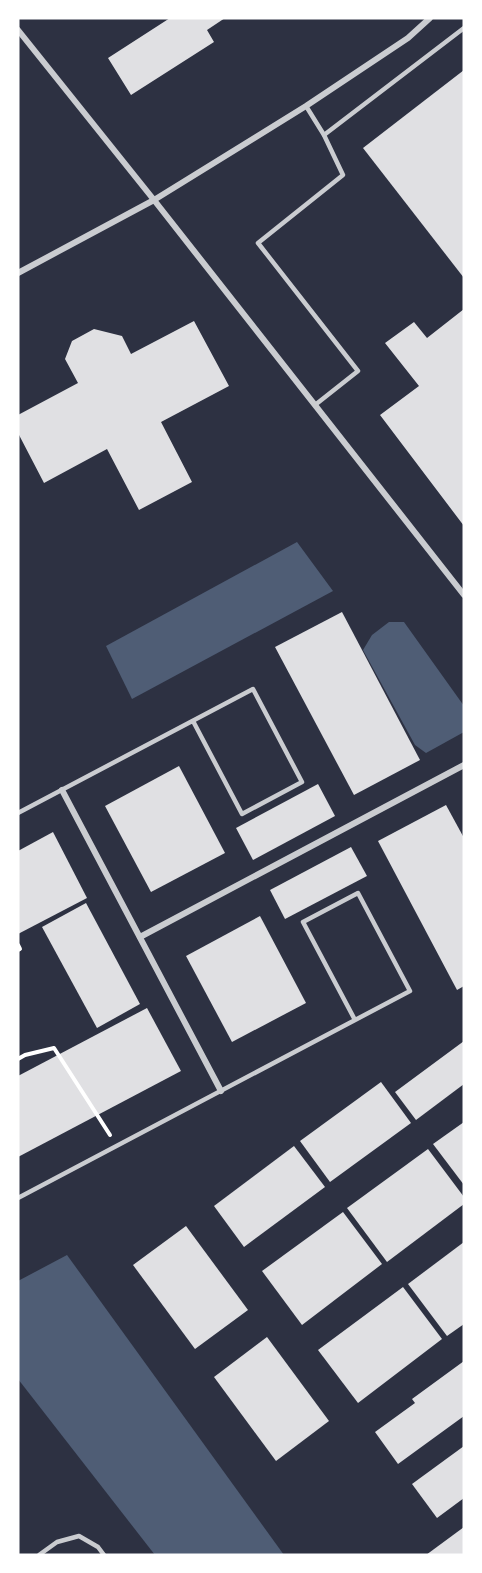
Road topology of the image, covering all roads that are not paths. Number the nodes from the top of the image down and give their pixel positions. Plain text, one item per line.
1 (430, 18) edge
2 (464, 28) edge
3 (18, 30) edge
4 (306, 106) junction
5 (324, 135) junction
6 (154, 200) junction
7 (18, 273) edge
8 (315, 405) junction
9 (464, 595) edge
10 (193, 721) junction
11 (464, 765) edge
12 (62, 790) junction
13 (18, 813) edge
14 (140, 937) junction
15 (355, 1020) junction
16 (221, 1091) junction
17 (18, 1198) edge
18 (39, 1555) edge
19 (104, 1555) edge

1 - 4 street
2 - 5 lane
3 - 6 street
4 - 5 lane
4 - 6 street
5 - 8 lane
6 - 7 street
6 - 8 street
8 - 9 street
10 - 10 lane
10 - 12 lane
11 - 14 street
12 - 13 lane
12 - 14 street
14 - 16 street
15 - 15 lane
15 - 16 lane
16 - 17 lane
18 - 19 lane

